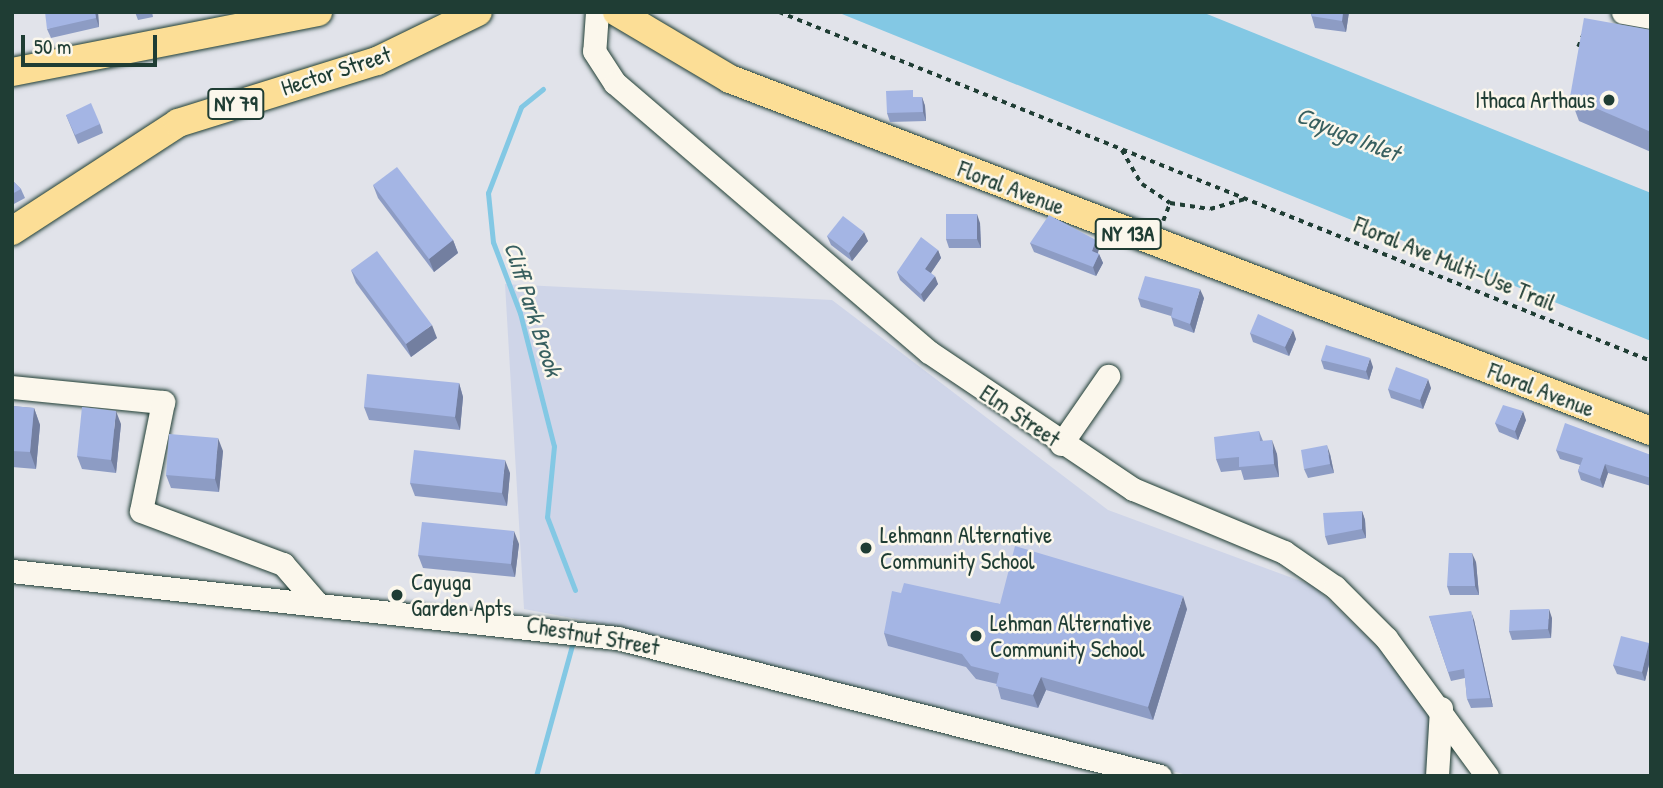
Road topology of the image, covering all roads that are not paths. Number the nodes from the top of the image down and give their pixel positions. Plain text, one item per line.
1 (318, 12) edge
2 (478, 12) edge
3 (597, 12) edge
4 (617, 12) edge
5 (1623, 12) edge
6 (1651, 18) edge
7 (12, 72) edge
8 (12, 231) edge
9 (1108, 376) dead end
10 (12, 387) edge
11 (1651, 431) edge
12 (1061, 444) junction
13 (12, 571) edge
14 (315, 601) junction
15 (1441, 708) junction
16 (1160, 776) edge
17 (1437, 776) edge
18 (1487, 776) edge

1 - 7 main road
2 - 8 main road, Hector Street / NY 79
3 - 12 street, Elm Street
4 - 11 main road, Floral Avenue / NY 13A
5 - 6 street
9 - 12 street
10 - 14 street
12 - 15 street, Elm Street
13 - 14 street, Chestnut Street
14 - 16 street, Chestnut Street
15 - 17 street
15 - 18 street, Elm Street

